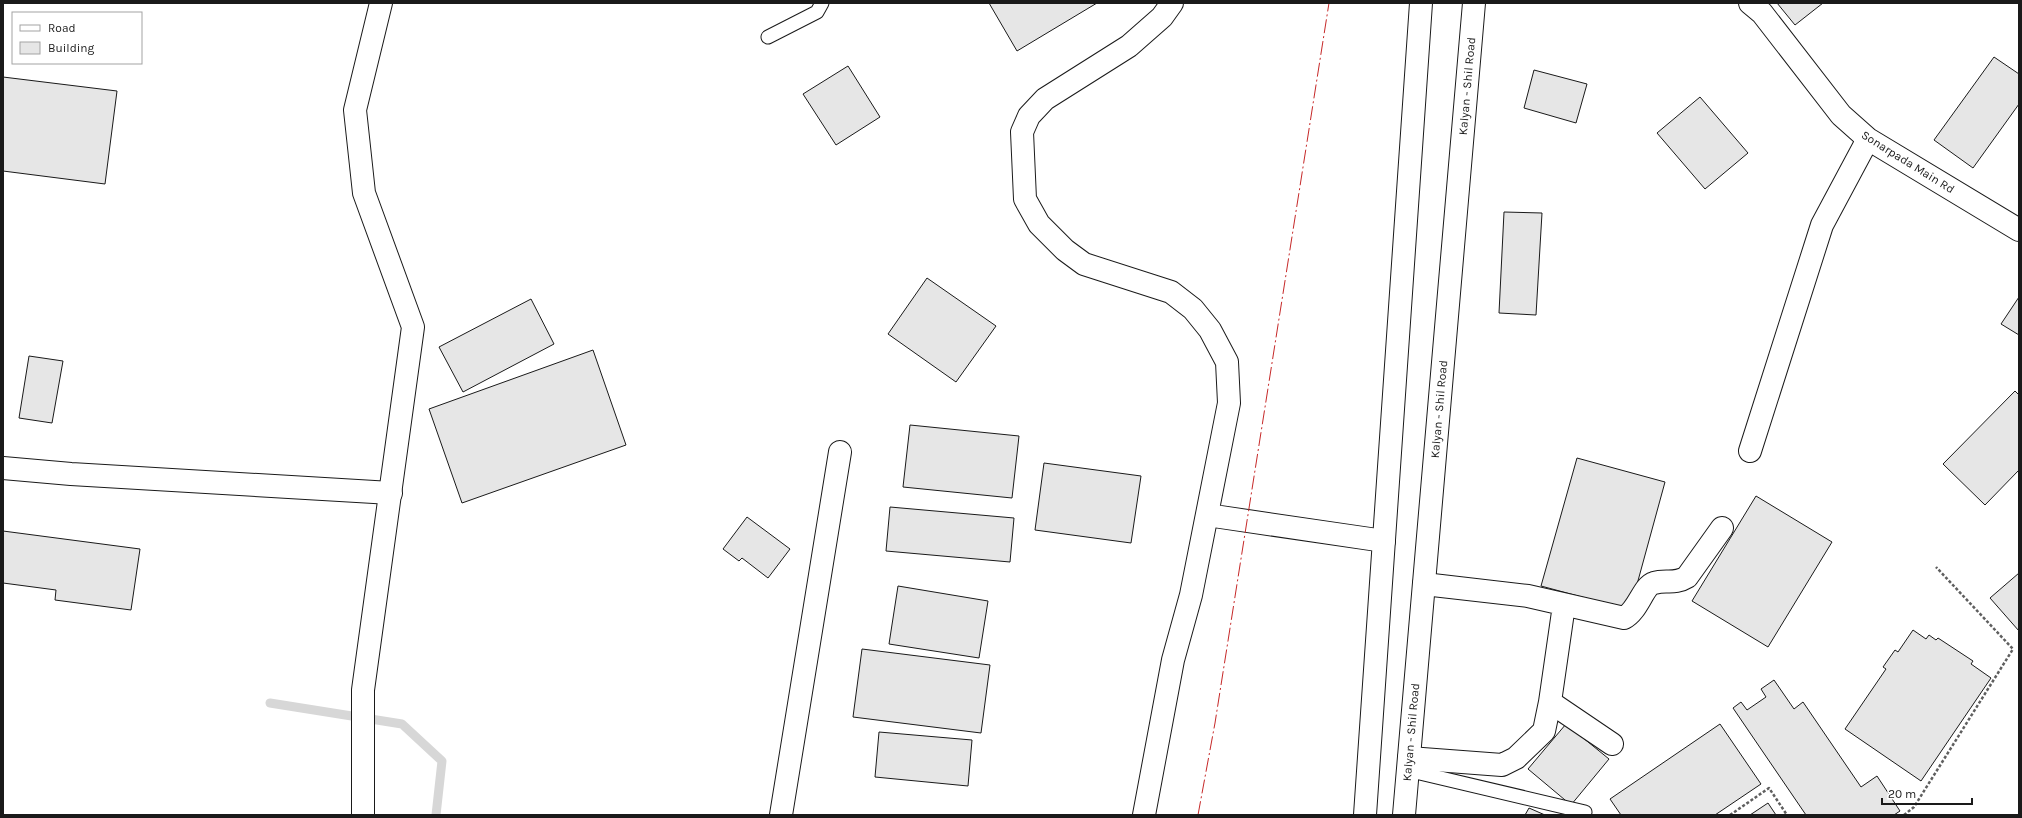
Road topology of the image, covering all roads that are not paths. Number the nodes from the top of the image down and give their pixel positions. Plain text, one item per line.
1 (381, 3) edge
2 (822, 3) edge
3 (1172, 3) edge
4 (1421, 3) edge
5 (1474, 3) edge
6 (1750, 3) edge
7 (768, 37) dead end
8 (1868, 139) junction
9 (2019, 230) edge
10 (1750, 451) dead end
11 (840, 452) dead end
12 (3, 468) edge
13 (391, 493) junction
14 (1207, 515) junction
15 (1722, 528) dead end
16 (1384, 541) junction
17 (1424, 584) junction
18 (1564, 604) junction
19 (1550, 702) junction
20 (1612, 744) dead end
21 (1408, 764) junction
22 (1585, 812) dead end
23 (363, 815) edge
24 (781, 815) edge
25 (1144, 815) edge
26 (1365, 815) edge
27 (1404, 815) edge

1 - 13 street
2 - 7 lane
3 - 14 street
4 - 16 street
5 - 17 street, Kalyan - Shil Road
6 - 8 street, Sonarpada Main Rd
8 - 9 street, Sonarpada Main Rd
8 - 10 street
11 - 24 street
12 - 13 street
13 - 23 street
14 - 16 street
14 - 25 street
15 - 18 street
16 - 26 street
17 - 18 street
17 - 21 street, Kalyan - Shil Road
18 - 19 street
19 - 20 street
19 - 21 street
21 - 22 lane
21 - 27 street, Kalyan - Shil Road

